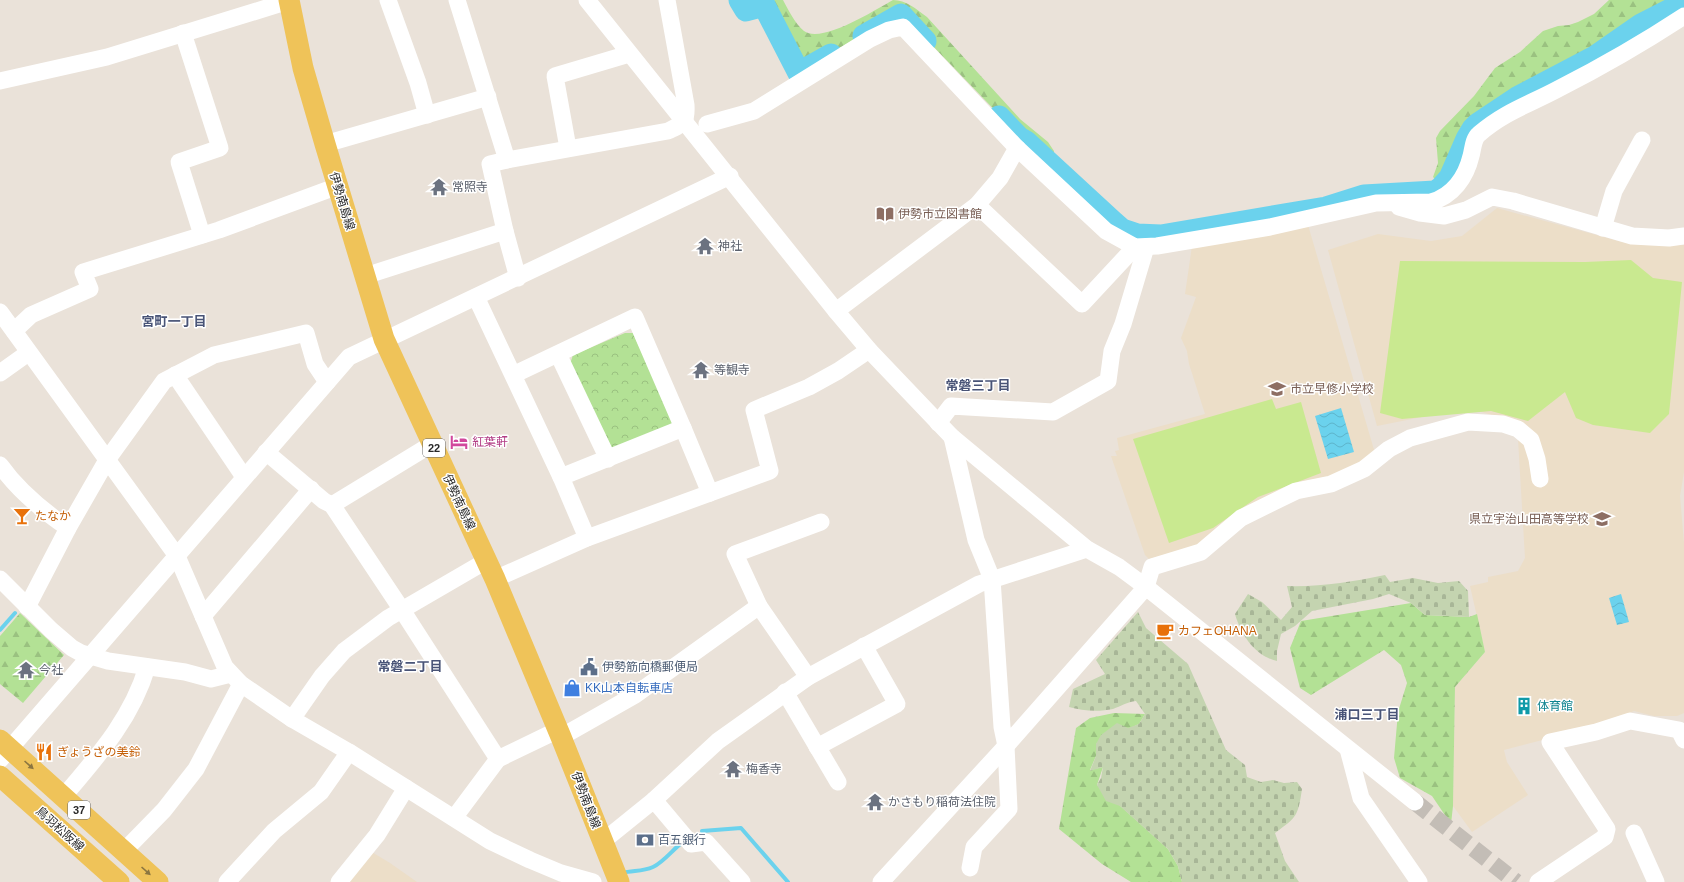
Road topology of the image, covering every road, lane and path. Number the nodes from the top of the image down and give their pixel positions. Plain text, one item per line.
1 (289, 0) edge
2 (388, 0) edge
3 (457, 0) edge
4 (587, 0) edge
5 (667, 0) edge
6 (1684, 16) edge
7 (183, 33) junction
8 (629, 54) junction
9 (0, 82) edge
10 (488, 97) junction
11 (427, 115) junction
12 (684, 123) junction
13 (707, 124) dead end
14 (1642, 140) dead end
15 (325, 144) junction
16 (568, 148) junction
17 (1017, 148) junction
18 (507, 160) junction
19 (730, 176) junction
20 (338, 186) junction
21 (1388, 202) junction
22 (977, 205) junction
23 (1603, 228) junction
24 (505, 231) junction
25 (202, 235) junction
26 (1684, 236) edge
27 (1140, 247) junction
28 (365, 276) junction
29 (518, 278) junction
30 (476, 297) junction
31 (836, 311) junction
32 (0, 312) edge
33 (14, 331) junction
34 (384, 339) junction
35 (869, 350) junction
36 (28, 352) junction
37 (558, 354) junction
38 (0, 373) edge
39 (175, 375) junction
40 (513, 375) junction
41 (327, 382) junction
42 (938, 423) junction
43 (683, 428) junction
44 (952, 437) junction
45 (432, 444) junction
46 (266, 452) junction
47 (608, 459) junction
48 (107, 460) junction
49 (0, 465) edge
50 (244, 477) junction
51 (561, 478) junction
52 (1540, 479) dead end
53 (311, 489) junction
54 (710, 493) junction
55 (332, 505) junction
56 (821, 522) dead end
57 (68, 528) junction
58 (587, 538) junction
59 (1087, 549) junction
60 (177, 556) junction
61 (490, 570) junction
62 (0, 579) edge
63 (992, 579) junction
64 (1146, 587) junction
65 (759, 606) junction
66 (27, 607) junction
67 (402, 610) junction
68 (203, 616) junction
69 (864, 646) junction
70 (91, 655) junction
71 (147, 667) junction
72 (808, 677) junction
73 (236, 679) junction
74 (785, 692) junction
75 (292, 719) junction
76 (560, 733) junction
77 (1684, 740) edge
78 (1006, 746) junction
79 (817, 747) junction
80 (4, 749) edge
81 (1348, 749) junction
82 (348, 752) junction
83 (498, 759) junction
84 (0, 776) edge
85 (838, 782) dead end
86 (406, 788) junction
87 (64, 796) junction
88 (654, 800) junction
89 (1415, 802) tunnel mouth
90 (454, 818) junction
91 (1634, 833) dead end
92 (602, 842) junction
93 (124, 851) junction
94 (970, 868) dead end
95 (559, 877) edge
96 (119, 882) edge
97 (158, 882) edge
98 (227, 882) edge
99 (339, 882) edge
100 (593, 882) edge
101 (618, 882) edge
102 (742, 882) edge
103 (882, 882) edge
104 (1419, 882) edge
105 (1538, 882) edge
106 (1656, 882) edge

1 - 7 street
1 - 15 main road, 伊勢南島線 / 22
2 - 11 street
3 - 10 street
4 - 8 street
5 - 12 street
6 - 21 street
7 - 9 street
7 - 25 street
8 - 12 street
8 - 16 street
10 - 11 street
10 - 18 street
11 - 15 street
12 - 16 street
12 - 19 street
13 - 17 street
14 - 23 street
15 - 20 main road, 伊勢南島線 / 22
16 - 18 street
17 - 22 street
17 - 27 street
18 - 24 street
19 - 29 street
19 - 31 street
20 - 25 street
20 - 28 main road, 伊勢南島線 / 22
21 - 23 street
21 - 27 street
22 - 27 street
22 - 31 street
23 - 26 street
24 - 28 street
24 - 29 street
25 - 33 street
27 - 42 street
28 - 34 main road, 伊勢南島線 / 22
29 - 30 street
30 - 34 street
30 - 40 street
31 - 35 street
32 - 33 street
33 - 36 street
34 - 41 street
34 - 45 main road, 伊勢南島線 / 22
35 - 42 street
35 - 54 street
36 - 38 street
36 - 48 street
37 - 40 street
37 - 43 street
37 - 47 street
39 - 41 street
39 - 48 street
39 - 50 street
40 - 51 street
41 - 46 street
42 - 44 street
43 - 47 street
43 - 54 street
44 - 59 street
44 - 63 street
45 - 55 street
45 - 61 main road, 伊勢南島線 / 22
46 - 50 street
46 - 53 street
47 - 51 street
48 - 57 street
48 - 60 street
49 - 57 street
50 - 60 street
51 - 58 street
52 - 64 street
53 - 55 street
53 - 68 street
54 - 58 street
55 - 67 street
56 - 65 street
57 - 66 street
58 - 61 street
59 - 63 street
59 - 64 street
60 - 68 street
60 - 70 street
61 - 67 street
61 - 76 main road, 伊勢南島線 / 22
62 - 66 street
63 - 69 street
63 - 78 street
64 - 78 street
64 - 81 street
65 - 72 street
65 - 76 street
66 - 70 street
67 - 75 street
67 - 83 street
68 - 73 street
69 - 72 street
69 - 79 street
70 - 71 street
70 - 80 street
71 - 73 street
71 - 87 street
72 - 74 street
73 - 75 street
73 - 93 street
74 - 79 street
74 - 88 street
75 - 82 street
76 - 83 street
76 - 92 main road, 伊勢南島線 / 22
77 - 105 street
78 - 94 street
78 - 103 street
79 - 85 street
80 -> 87 main road, 37
81 - 89 street
81 - 104 street
82 - 86 street
82 - 98 street
83 - 90 street
84 - 96 main road, 鳥羽松阪線 / 37
86 - 90 street
86 - 99 street
87 - 93 main road, 37
88 - 92 street
88 - 102 street
90 - 95 street
91 - 106 street
92 - 101 main road, 伊勢南島線 / 22
93 -> 97 main road, 37
95 - 100 street

